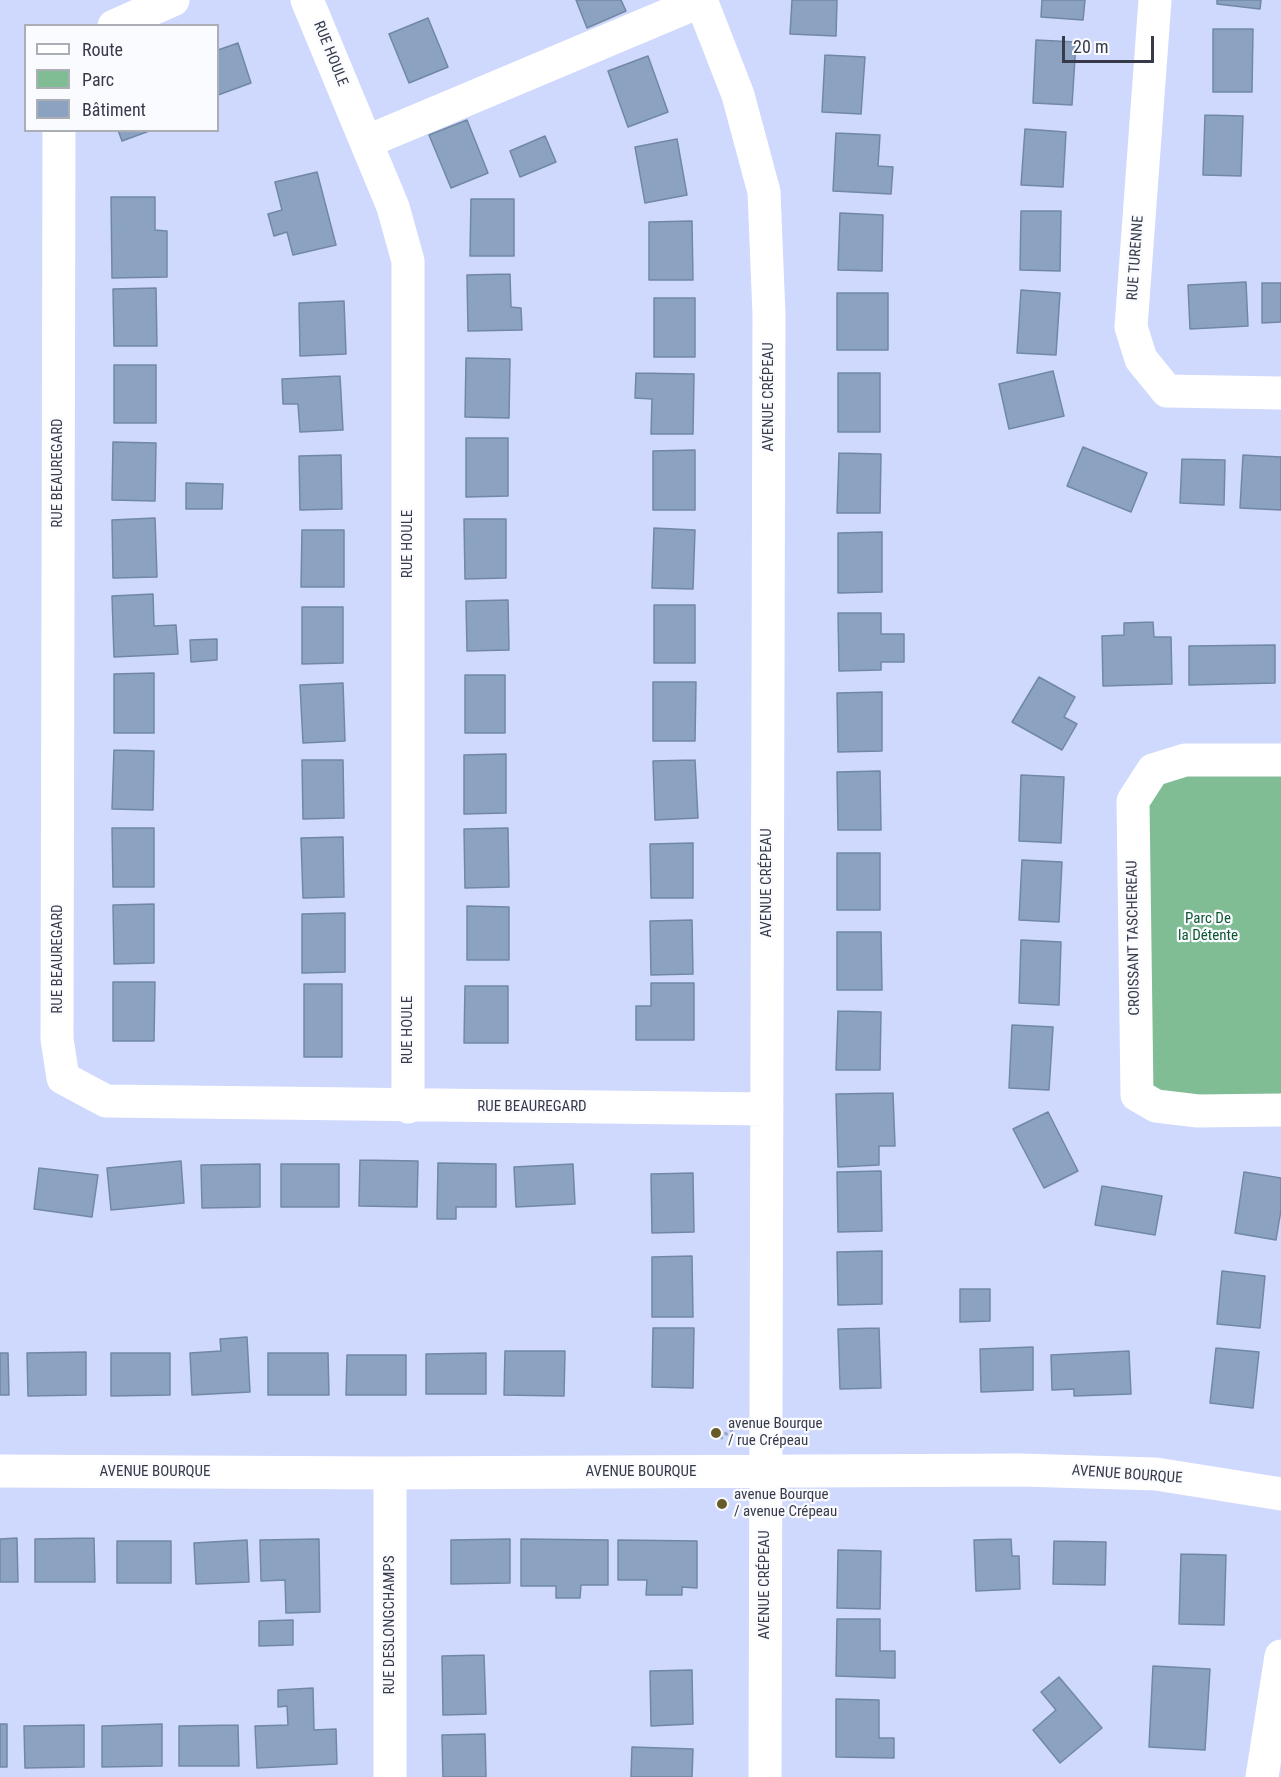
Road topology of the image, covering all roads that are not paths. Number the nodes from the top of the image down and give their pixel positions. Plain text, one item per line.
1 (173, 0) edge
2 (307, 0) edge
3 (1155, 0) edge
4 (701, 1) edge
5 (119, 24) edge
6 (59, 132) edge
7 (366, 142) junction
8 (1281, 393) edge
9 (1281, 760) edge
10 (408, 1107) junction
11 (767, 1109) junction
12 (1281, 1110) edge
13 (0, 1471) edge
14 (766, 1472) junction
15 (390, 1473) junction
16 (1281, 1494) edge
17 (1281, 1656) edge
18 (390, 1777) edge
19 (765, 1777) edge
20 (1262, 1777) edge

1 - 5 street
2 - 7 street, RUE HOULE
3 - 8 street, RUE TURENNE
4 - 7 street
4 - 11 street, AVENUE CRÉPEAU
6 - 10 street, RUE BEAUREGARD
7 - 10 street, RUE HOULE
9 - 12 street, CROISSANT TASCHEREAU
10 - 11 street, RUE BEAUREGARD
11 - 14 street, AVENUE CRÉPEAU
13 - 15 street, AVENUE BOURQUE
14 - 15 street, AVENUE BOURQUE
14 - 16 street, AVENUE BOURQUE
14 - 19 street, AVENUE CRÉPEAU
15 - 18 street, RUE DESLONGCHAMPS
17 - 20 street

